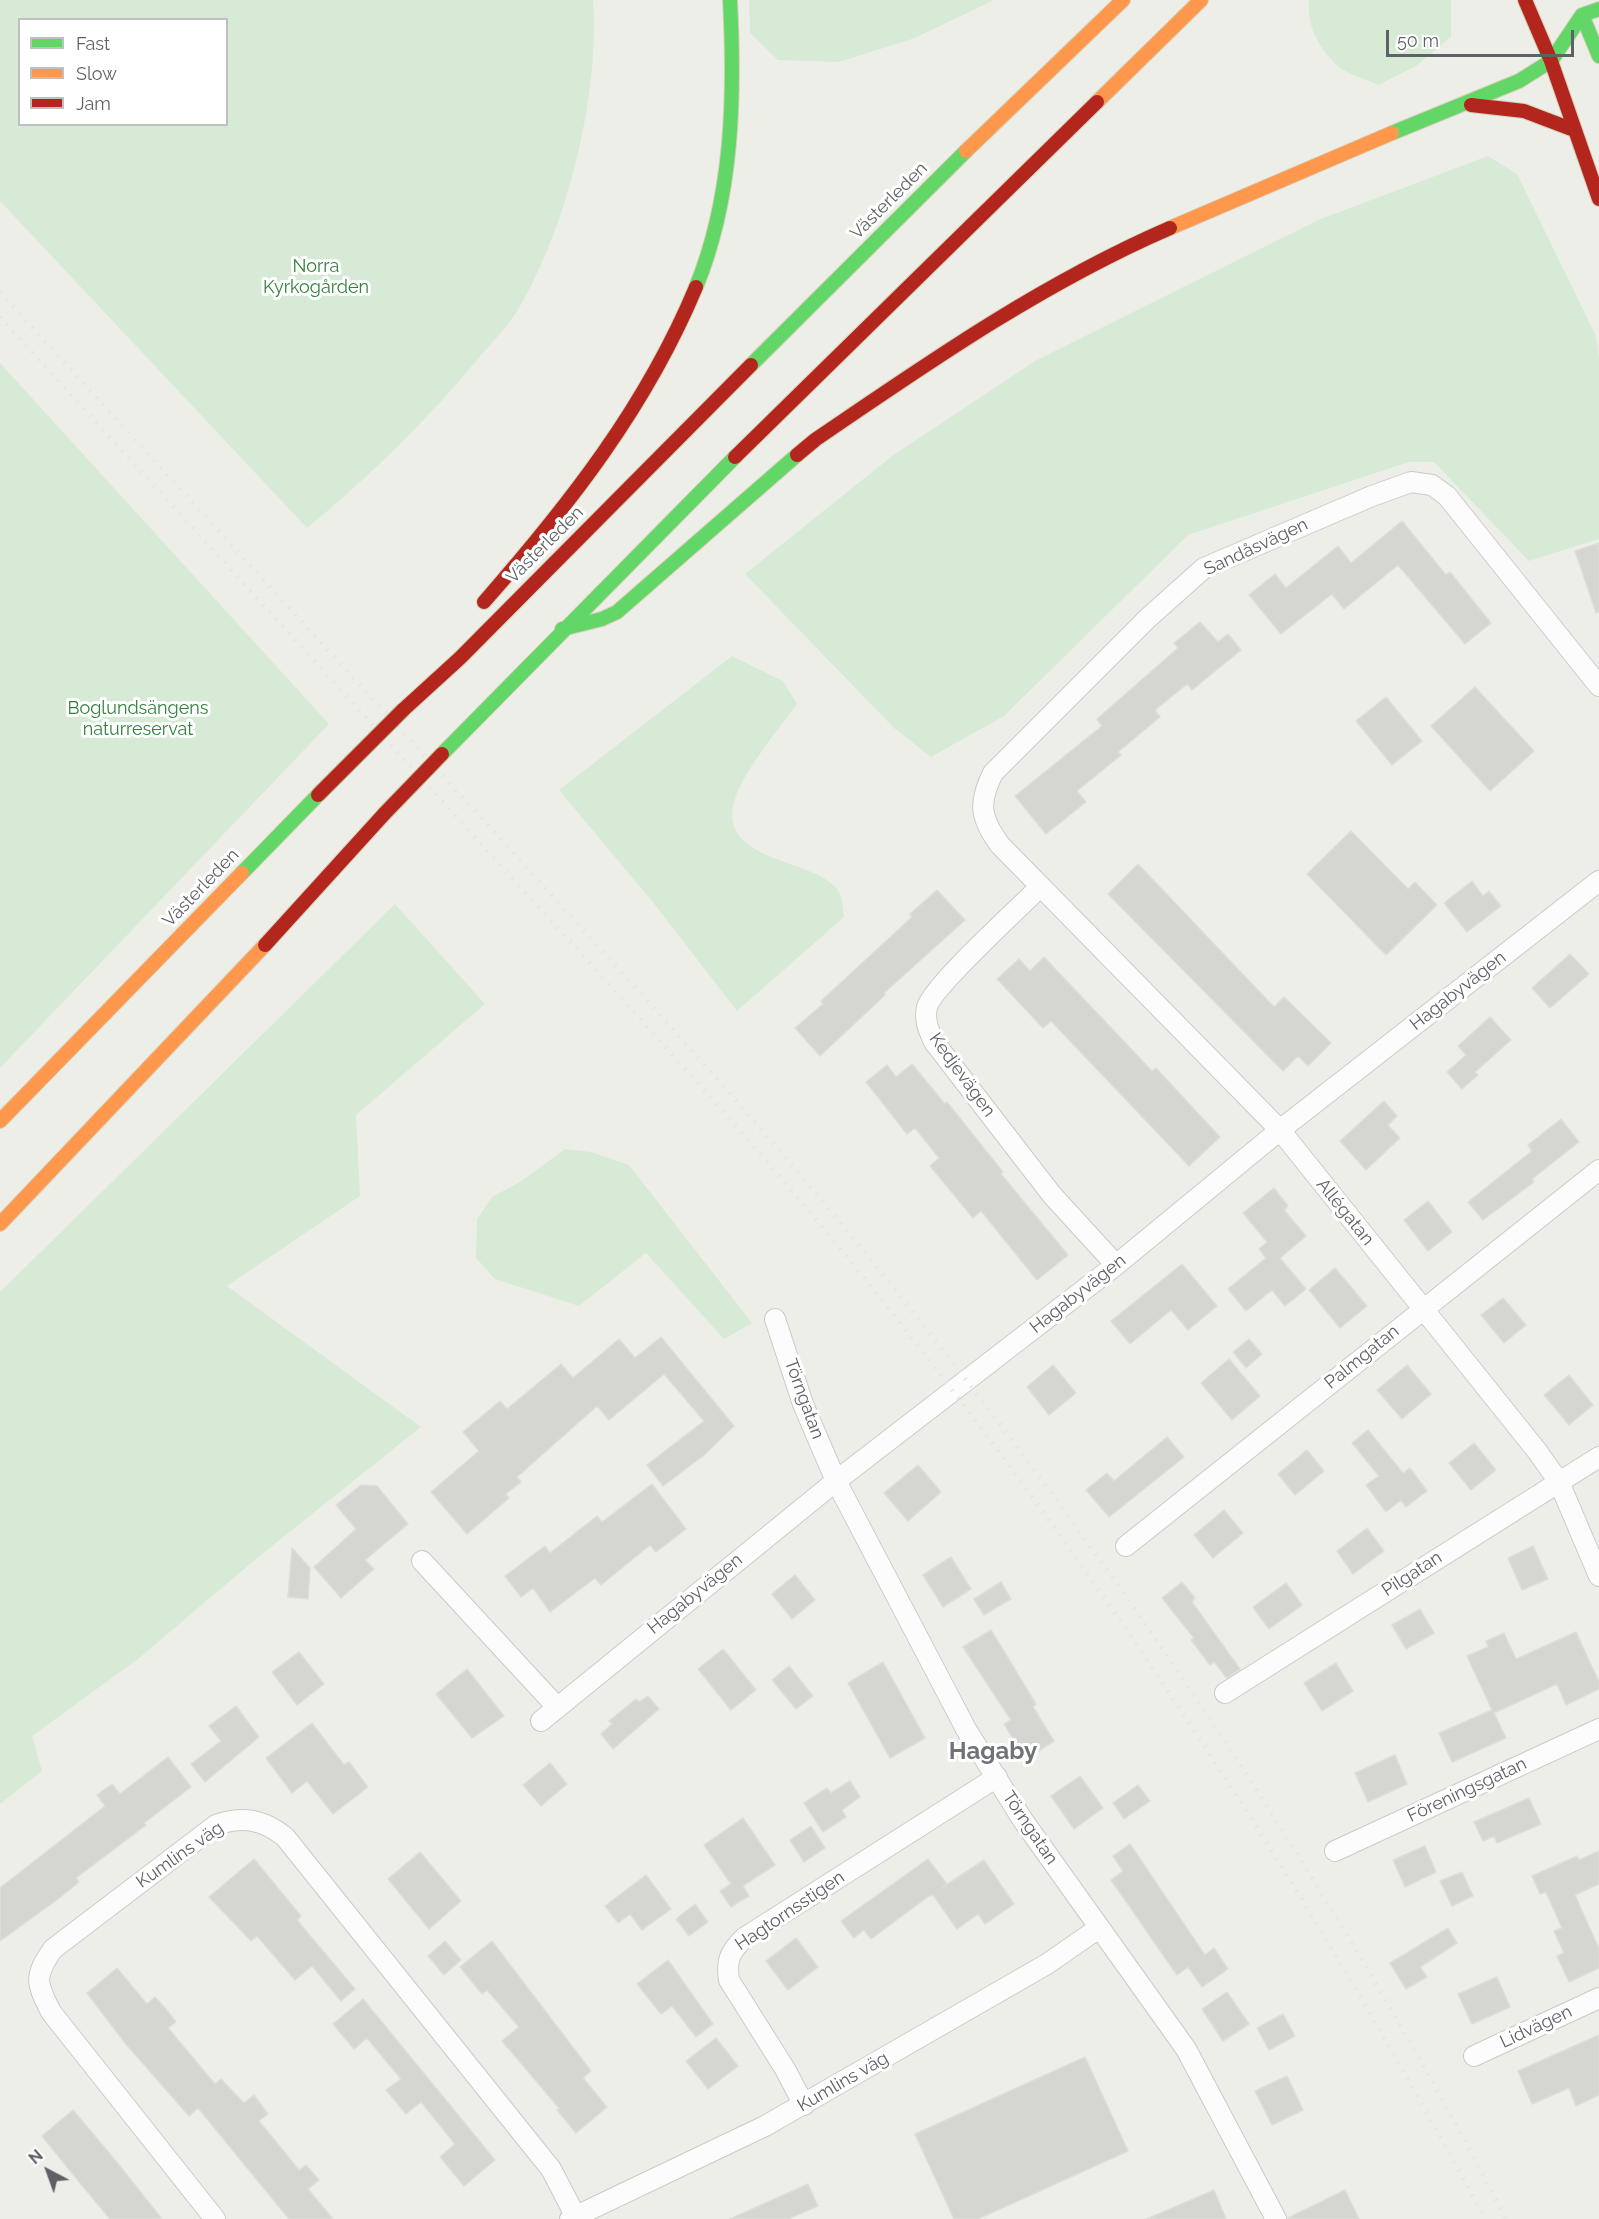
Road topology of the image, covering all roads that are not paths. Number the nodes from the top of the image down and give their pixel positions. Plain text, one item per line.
1 (730, 0) edge
2 (1123, 0) edge
3 (1201, 0) edge
4 (1525, 0) edge
5 (1577, 8) edge
6 (1599, 9) edge
7 (1599, 56) edge
8 (1551, 61) junction
9 (1463, 105) junction
10 (1574, 130) junction
11 (1599, 199) edge
12 (475, 613) dead end
13 (562, 629) junction
14 (422, 673) dead end
15 (1599, 686) edge
16 (403, 710) junction
17 (1599, 881) edge
18 (1041, 887) junction
19 (0, 1121) edge
20 (1280, 1130) junction
21 (1599, 1170) edge
22 (0, 1224) edge
23 (1116, 1265) junction
24 (1426, 1310) junction
25 (775, 1319) dead end
26 (1599, 1457) edge
27 (836, 1481) junction
28 (1559, 1482) junction
29 (1126, 1546) dead end
30 (422, 1561) dead end
31 (1599, 1575) edge
32 (1225, 1693) dead end
33 (557, 1707) junction
34 (541, 1721) dead end
35 (1599, 1729) edge
36 (997, 1777) junction
37 (1335, 1851) dead end
38 (1099, 1928) junction
39 (1599, 1998) edge
40 (1474, 2056) dead end
41 (804, 2104) junction
42 (573, 2218) edge
43 (215, 2219) edge
44 (1276, 2219) edge

1 - 12 main road
2 - 16 main road, Västerleden
3 - 13 main road
4 - 8 main road
5 - 6 main road
5 - 7 main road
5 - 8 main road
8 - 9 main road
8 - 10 main road
9 - 10 main road
9 - 13 main road
10 - 11 main road
13 - 22 main road, bridge
14 - 16 main road
15 - 18 street, Sandåsvägen
16 - 19 main road, Västerleden, bridge
17 - 20 street, Hagabyvägen
18 - 20 street, Allégatan
18 - 23 street, Kedjevägen
20 - 23 street, Hagabyvägen
20 - 24 street, Allégatan
21 - 24 street, Palmgatan
23 - 27 street, Hagabyvägen
24 - 28 street, Allégatan
24 - 29 street, Palmgatan
25 - 27 street, Törngatan
26 - 28 street, Pilgatan
27 - 33 street, Hagabyvägen
27 - 36 street, Törngatan
28 - 31 street, Allégatan
28 - 32 street, Pilgatan
30 - 33 street
33 - 34 street, Hagabyvägen
35 - 37 street, Föreningsgatan
36 - 38 street, Törngatan
36 - 41 street, Hagtornsstigen
38 - 41 street, Kumlins väg
38 - 44 street, Törngatan
39 - 40 street, Lidvägen
41 - 42 street, Kumlins väg
42 - 43 street, Kumlins väg

